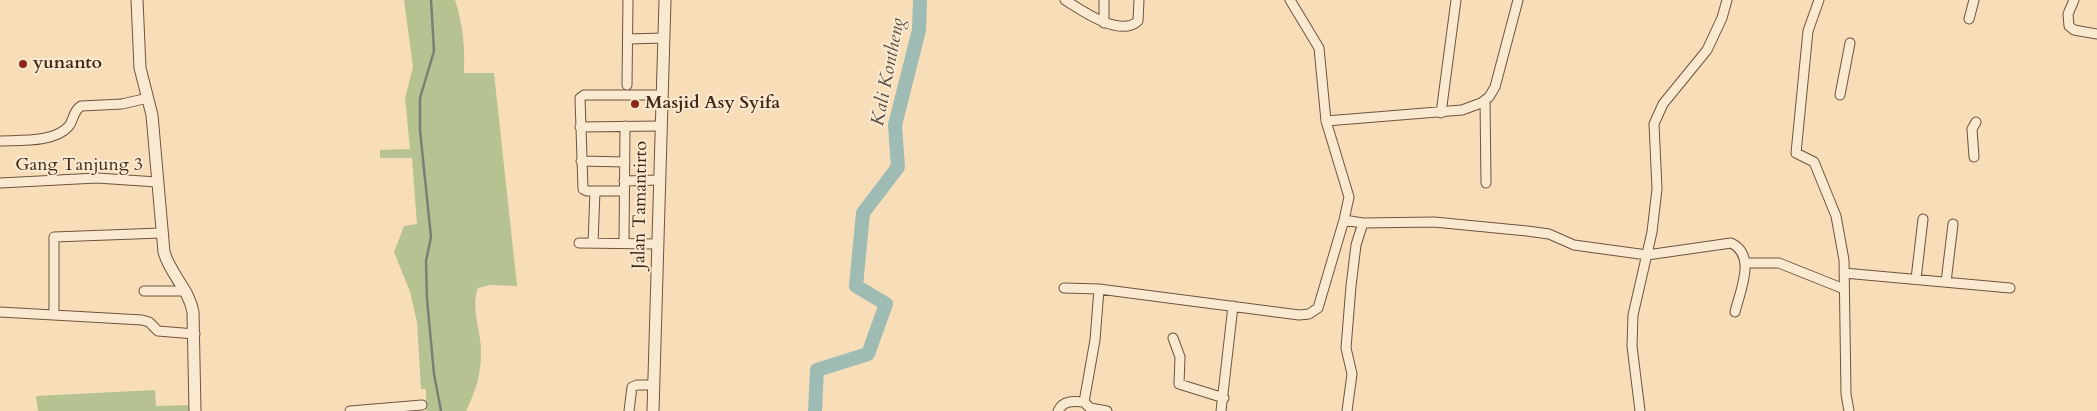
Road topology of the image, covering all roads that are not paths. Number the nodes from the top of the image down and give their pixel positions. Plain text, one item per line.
1 (137, 0) edge
2 (628, 0) edge
3 (665, 0) edge
4 (1065, 0) edge
5 (1104, 0) edge
6 (1139, 0) edge
7 (1290, 0) edge
8 (1456, 0) edge
9 (1518, 0) edge
10 (1727, 0) edge
11 (1819, 0) edge
12 (1974, 0) edge
13 (2074, 0) edge
14 (1968, 20) dead end
15 (1104, 23) junction
16 (2097, 34) edge
17 (664, 38) junction
18 (628, 39) junction
19 (1850, 43) dead end
20 (627, 84) dead end
21 (661, 95) junction
22 (1840, 95) dead end
23 (148, 98) junction
24 (1485, 100) junction
25 (1441, 113) junction
26 (1326, 121) junction
27 (1976, 122) dead end
28 (625, 126) junction
29 (660, 126) junction
30 (580, 127) junction
31 (0, 141) edge
32 (1974, 157) dead end
33 (581, 161) junction
34 (625, 162) junction
35 (659, 180) junction
36 (624, 181) junction
37 (157, 182) junction
38 (0, 183) edge
39 (1486, 183) dead end
40 (595, 191) junction
41 (624, 191) junction
42 (1923, 219) dead end
43 (1344, 220) junction
44 (1363, 223) junction
45 (1952, 224) dead end
46 (161, 233) junction
47 (579, 243) dead end
48 (593, 243) junction
49 (624, 243) junction
50 (657, 244) junction
51 (1647, 255) junction
52 (1745, 263) junction
53 (1844, 273) junction
54 (1916, 279) junction
55 (1946, 282) junction
56 (1064, 288) dead end
57 (2010, 288) dead end
58 (1099, 289) junction
59 (1844, 289) junction
60 (144, 291) dead end
61 (185, 291) junction
62 (1233, 306) junction
63 (0, 312) edge
64 (1735, 312) dead end
65 (54, 314) junction
66 (195, 334) junction
67 (1173, 338) dead end
68 (654, 385) junction
69 (1224, 398) junction
70 (1084, 402) junction
71 (422, 406) dead end
72 (195, 411) edge
73 (350, 411) edge
74 (629, 411) edge
75 (653, 411) edge
76 (1058, 411) edge
77 (1107, 411) edge
78 (1221, 411) edge
79 (1348, 411) edge
80 (1640, 411) edge
81 (1849, 411) edge

1 - 23 street
2 - 18 street
3 - 17 street, Jalan Tamantirto
4 - 15 street
5 - 15 street
6 - 15 street
7 - 26 street
8 - 25 street
9 - 24 street
10 - 51 street
11 - 53 street
12 - 14 street
13 - 16 street
17 - 18 street
17 - 21 street, Jalan Tamantirto
18 - 20 street
19 - 22 street
21 - 29 street, Jalan Tamantirto
21 - 30 street
23 - 31 street
23 - 37 street
24 - 25 street
24 - 39 street
25 - 26 street
26 - 43 street
27 - 32 street
28 - 29 street
28 - 30 street
28 - 34 street
29 - 35 street, Jalan Tamantirto
30 - 33 street
33 - 34 street
33 - 40 street
34 - 36 street
35 - 36 street
35 - 50 street, Jalan Tamantirto
36 - 41 street
37 - 38 street, Gang Tanjung 3
37 - 46 street
40 - 41 street
40 - 48 street
41 - 49 street
42 - 54 street
43 - 44 street
43 - 62 street
44 - 51 street
44 - 79 street
45 - 55 street
46 - 61 street
46 - 65 street
47 - 48 street
48 - 49 street
49 - 50 street
50 - 68 street, Jalan Tamantirto
51 - 52 street
51 - 80 street
52 - 59 street
52 - 64 street
53 - 54 street
53 - 59 street
54 - 55 street
55 - 57 street
56 - 58 street
58 - 62 street
58 - 70 street
59 - 81 street
60 - 61 street
61 - 66 street
62 - 69 street
63 - 65 street
65 - 66 street
66 - 72 street
67 - 69 street
68 - 74 street
68 - 75 street, Jalan Tamantirto
69 - 78 street
70 - 76 street
70 - 77 street
71 - 73 street

